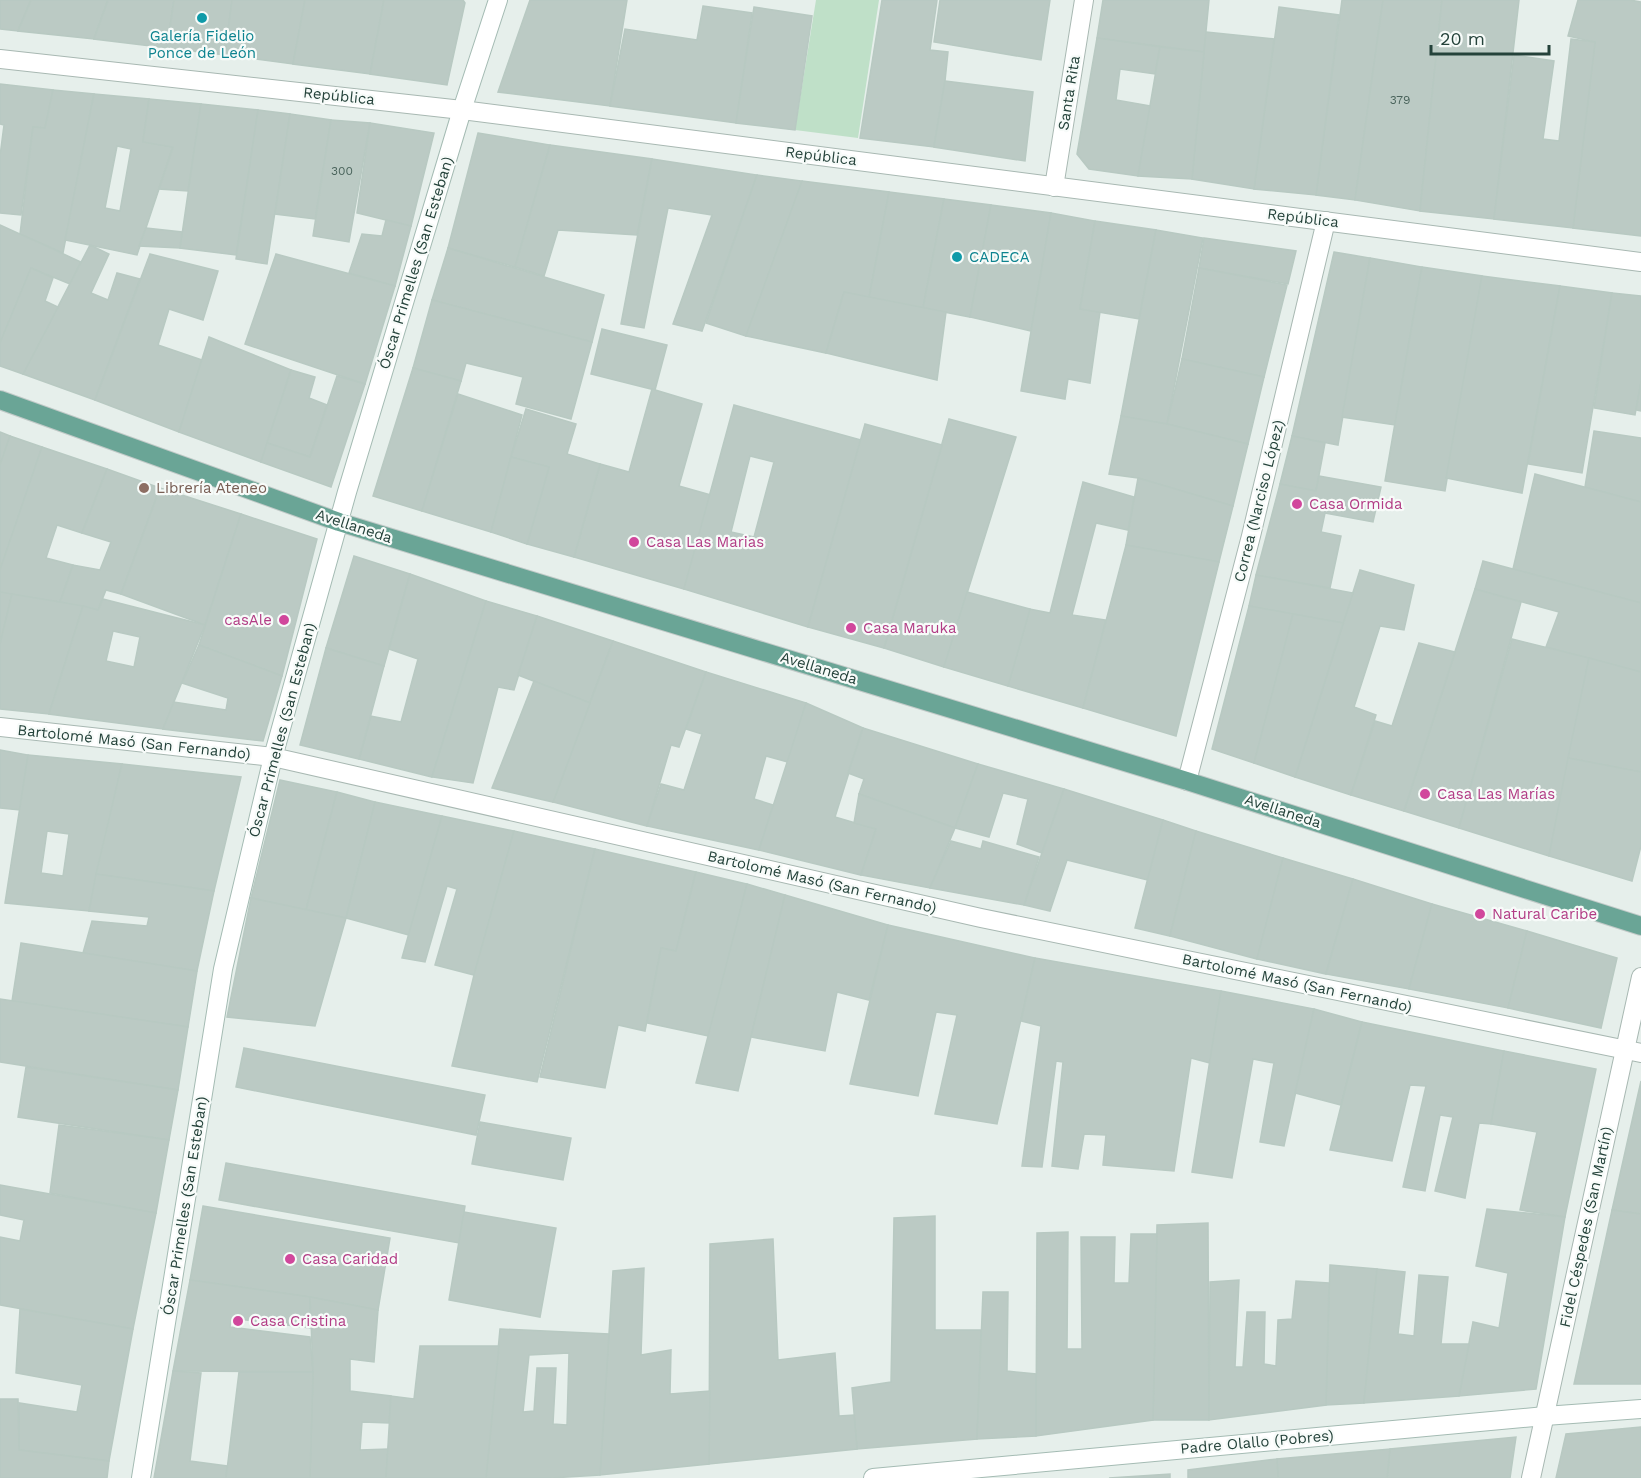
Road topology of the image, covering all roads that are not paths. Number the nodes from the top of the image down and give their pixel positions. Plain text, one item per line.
1 (483, 0) edge
2 (1084, 0) edge
3 (495, 8) edge
4 (0, 59) edge
5 (462, 110) junction
6 (1054, 187) junction
7 (1326, 221) junction
8 (1641, 262) edge
9 (0, 400) edge
10 (339, 522) junction
11 (0, 727) edge
12 (273, 757) junction
13 (1187, 781) junction
14 (1641, 926) edge
15 (1641, 977) edge
16 (1633, 1051) edge
17 (1641, 1409) edge
18 (1545, 1416) junction
19 (141, 1478) edge
20 (873, 1478) edge
21 (1531, 1478) edge

1 - 3 street
2 - 6 street, Santa Rita
3 - 5 street, Óscar Primelles (San Esteban)
4 - 5 street, República
5 - 6 street, República
5 - 10 street, Óscar Primelles (San Esteban)
6 - 7 street, República
7 - 8 street, República
7 - 13 street, Correa (Narciso López)
9 - 10 main road, Avellaneda
10 - 12 street, Óscar Primelles (San Esteban)
10 - 13 main road, Avellaneda
11 - 12 street, Bartolomé Masó (San Fernando)
12 - 16 street, Bartolomé Masó (San Fernando)
12 - 19 street, Óscar Primelles (San Esteban)
13 - 14 main road, Avellaneda
15 - 16 street, Fidel Céspedes (San Martín)
16 - 18 street, Fidel Céspedes (San Martín)
17 - 18 street, Padre Olallo (Pobres)
18 - 20 street, Padre Olallo (Pobres)
18 - 21 street, Fidel Céspedes (San Martín)

